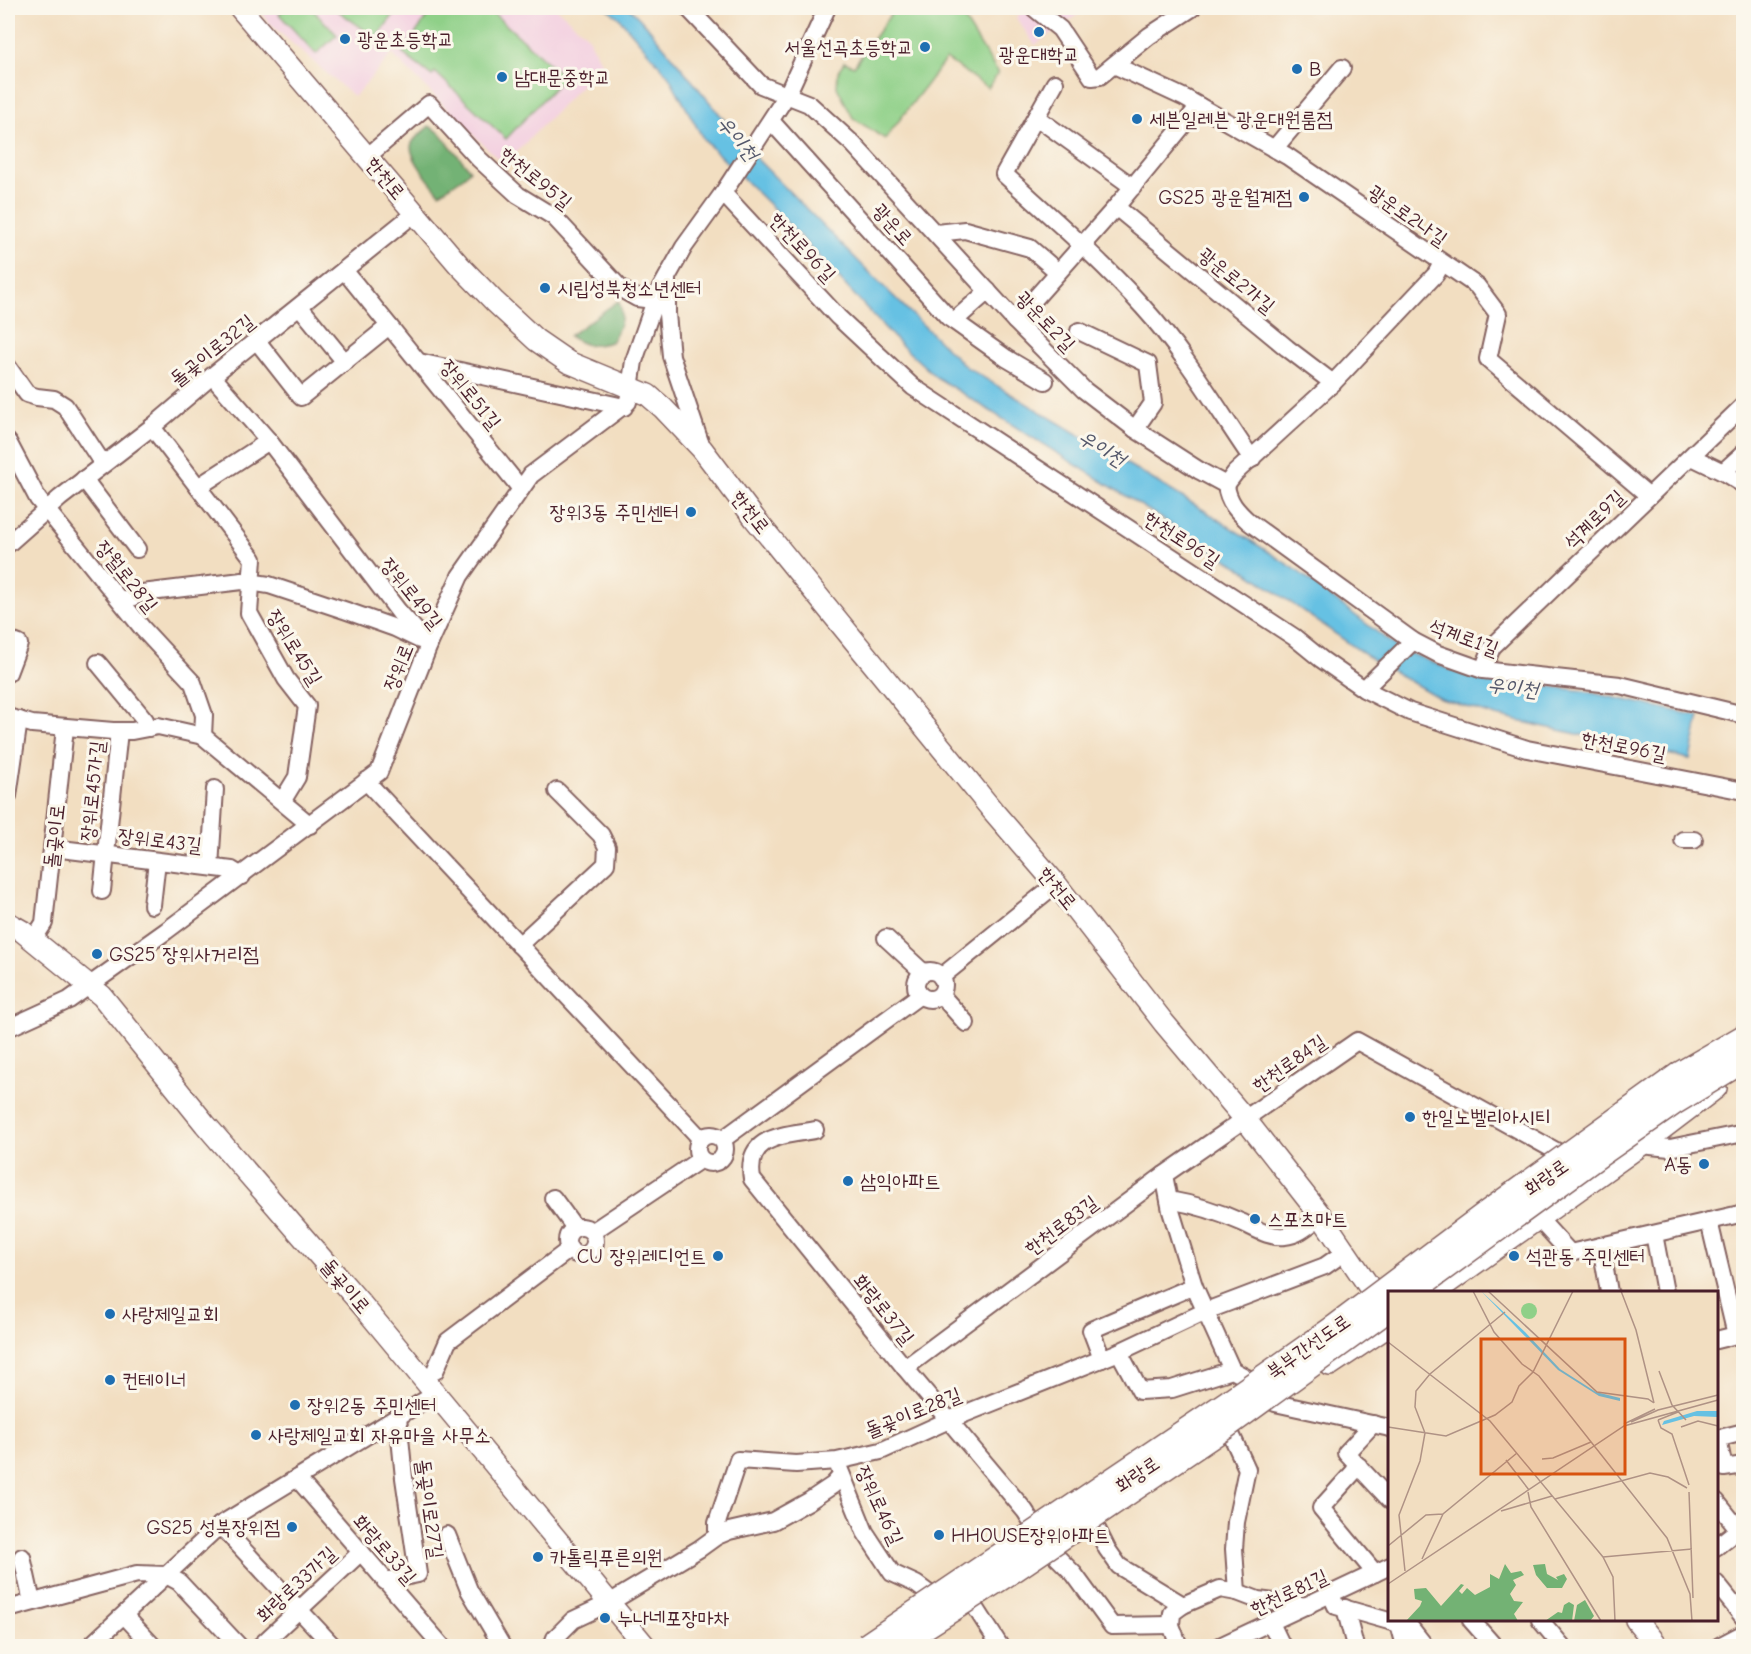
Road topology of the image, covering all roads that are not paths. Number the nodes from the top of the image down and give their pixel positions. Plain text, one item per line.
1 (240, 8) edge
2 (688, 8) edge
3 (827, 8) edge
4 (1034, 8) edge
5 (1192, 8) edge
6 (1114, 65) junction
7 (1342, 68) dead end
8 (1055, 83) dead end
9 (787, 95) junction
10 (1199, 106) junction
11 (1036, 117) junction
12 (769, 124) junction
13 (1274, 149) junction
14 (368, 156) junction
15 (1133, 187) junction
16 (726, 189) junction
17 (1116, 207) junction
18 (415, 213) junction
19 (936, 233) junction
20 (1082, 246) junction
21 (1442, 263) junction
22 (344, 270) junction
23 (1058, 272) junction
24 (667, 276) junction
25 (988, 291) junction
26 (657, 295) junction
27 (300, 307) junction
28 (954, 321) junction
29 (1015, 321) junction
30 (389, 326) junction
31 (1079, 332) dead end
32 (257, 341) junction
33 (345, 362) junction
34 (419, 362) junction
35 (8, 367) edge
36 (213, 376) junction
37 (1045, 381) dead end
38 (1333, 383) junction
39 (627, 397) junction
40 (1743, 405) edge
41 (152, 427) junction
42 (1135, 429) junction
43 (268, 441) junction
44 (8, 442) edge
45 (702, 449) junction
46 (1743, 453) edge
47 (1692, 456) junction
48 (1252, 459) junction
49 (102, 464) junction
50 (1724, 472) junction
51 (84, 479) junction
52 (1226, 485) junction
53 (1743, 485) edge
54 (198, 487) junction
55 (521, 489) junction
56 (1648, 496) junction
57 (47, 510) junction
58 (8, 544) edge
59 (137, 549) dead end
60 (252, 582) junction
61 (122, 602) junction
62 (8, 640) edge
63 (429, 645) junction
64 (1409, 645) junction
65 (98, 663) dead end
66 (1483, 670) junction
67 (8, 673) edge
68 (1366, 687) junction
69 (1743, 716) edge
70 (13, 719) edge
71 (66, 728) junction
72 (148, 728) junction
73 (119, 731) junction
74 (203, 736) junction
75 (366, 781) junction
76 (215, 789) dead end
77 (1743, 790) edge
78 (557, 791) dead end
79 (8, 796) edge
80 (283, 800) junction
81 (310, 825) junction
82 (52, 848) junction
83 (106, 854) junction
84 (157, 861) junction
85 (210, 867) junction
86 (242, 876) junction
87 (1056, 885) junction
88 (102, 891) dead end
89 (152, 905) dead end
90 (8, 923) edge
91 (886, 938) dead end
92 (33, 940) junction
93 (519, 945) junction
94 (924, 973) junction
95 (941, 977) junction
96 (90, 985) junction
97 (941, 994) junction
98 (920, 995) junction
99 (966, 1023) dead end
100 (8, 1028) edge
101 (1743, 1037) edge
102 (1743, 1043) edge
103 (1703, 1065) junction
104 (1740, 1068) edge
105 (1245, 1119) junction
106 (815, 1130) dead end
107 (1743, 1133) edge
108 (701, 1139) junction
109 (722, 1140) junction
110 (1641, 1145) junction
111 (701, 1159) junction
112 (1571, 1159) junction
113 (1164, 1175) junction
114 (1596, 1178) junction
115 (553, 1198) dead end
116 (1168, 1200) junction
117 (1743, 1213) edge
118 (1321, 1216) junction
119 (1539, 1219) junction
120 (1708, 1221) junction
121 (575, 1228) junction
122 (592, 1232) junction
123 (1654, 1233) junction
124 (1601, 1246) junction
125 (570, 1249) junction
126 (1346, 1252) junction
127 (1194, 1286) junction
128 (1401, 1291) edge
129 (1414, 1291) edge
130 (1438, 1291) edge
131 (1609, 1291) edge
132 (1665, 1291) edge
133 (1388, 1302) edge
134 (1206, 1311) junction
135 (1388, 1326) edge
136 (1740, 1334) edge
137 (1333, 1335) junction
138 (1718, 1340) edge
139 (1119, 1352) junction
140 (1348, 1353) junction
141 (1102, 1359) junction
142 (905, 1368) junction
143 (1232, 1370) junction
144 (435, 1371) dead end
145 (435, 1394) junction
146 (1270, 1395) junction
147 (398, 1417) junction
148 (949, 1420) junction
149 (1373, 1424) junction
150 (1388, 1428) edge
151 (1230, 1432) junction
152 (1743, 1432) edge
153 (1718, 1439) edge
154 (1718, 1443) edge
155 (1743, 1465) edge
156 (1359, 1466) junction
157 (839, 1469) junction
158 (297, 1478) junction
159 (1388, 1499) edge
160 (1718, 1504) edge
161 (1093, 1521) junction
162 (220, 1525) junction
163 (1742, 1530) edge
164 (447, 1535) dead end
165 (717, 1536) junction
166 (1046, 1544) junction
167 (1718, 1546) edge
168 (361, 1552) junction
169 (22, 1557) dead end
170 (1382, 1570) edge
171 (166, 1575) junction
172 (386, 1581) junction
173 (1718, 1586) edge
174 (1238, 1592) junction
175 (1331, 1595) junction
176 (32, 1602) junction
177 (972, 1602) junction
178 (609, 1603) junction
179 (945, 1605) junction
180 (1183, 1605) junction
181 (1308, 1606) junction
182 (1345, 1608) junction
183 (8, 1609) edge
184 (300, 1609) junction
185 (124, 1615) junction
186 (1743, 1618) edge
187 (1388, 1621) edge
188 (1389, 1621) edge
189 (1472, 1621) edge
190 (1541, 1621) edge
191 (1637, 1621) edge
192 (1271, 1623) junction
193 (1399, 1624) junction
194 (1171, 1625) junction
195 (1743, 1633) edge
196 (97, 1644) edge
197 (153, 1647) edge
198 (239, 1647) edge
199 (260, 1647) edge
200 (333, 1647) edge
201 (442, 1647) edge
202 (502, 1647) edge
203 (552, 1647) edge
204 (645, 1647) edge
205 (866, 1647) edge
206 (879, 1647) edge
207 (895, 1647) edge
208 (908, 1647) edge
209 (1000, 1647) edge
210 (1179, 1647) edge
211 (1220, 1647) edge
212 (1282, 1647) edge
213 (1355, 1647) edge
214 (1405, 1647) edge
215 (1425, 1647) edge
216 (1494, 1647) edge
217 (1562, 1647) edge
218 (1657, 1647) edge
219 (1719, 1647) edge

1 - 14 main road, 한천로
2 - 9 street, 광운로2길
3 - 9 street
4 - 6 street
5 - 6 street
6 - 10 street, 광운로2나길
7 - 13 street
8 - 11 street
9 - 12 street
9 - 19 street, 광운로2길
10 - 13 street, 광운로2나길
10 - 15 street
11 - 15 street
11 - 20 street
12 - 16 street
12 - 28 street, 광운로
13 - 21 street, 광운로2나길
14 - 18 main road, 한천로
14 - 26 street, 한천로95길
15 - 17 street
16 - 24 street
16 - 68 street, 한천로96길
17 - 20 street
17 - 38 street, 광운로2가길
18 - 22 street, 돌곶이로32길
18 - 39 main road, 한천로
19 - 23 street, 광운로2길
19 - 25 street, 광운로2길
20 - 23 street
20 - 48 street
21 - 38 street, 광운로2나길
21 - 56 street
22 - 27 street, 돌곶이로32길
22 - 30 street, 장위로51길
23 - 29 street
24 - 26 street
24 - 45 street
25 - 28 street
25 - 29 street, 광운로2길
26 - 39 street
27 - 32 street, 돌곶이로32길
27 - 33 street
28 - 37 street, 광운로
29 - 42 street, 광운로2길
30 - 33 street
30 - 34 street, 장위로51길
31 - 42 street, 광운로2길
32 - 33 street
32 - 36 street, 돌곶이로32길
34 - 39 street
34 - 55 street, 장위로51길
35 - 49 street
36 - 41 street, 돌곶이로32길
36 - 43 street, 장위로49길
38 - 48 street, 광운로2나길
39 - 45 main road, 한천로
39 - 55 street, 장위로
40 - 47 street, 석계로9길
41 - 49 street, 돌곶이로32길
41 - 54 street
42 - 52 street, 광운로2길
43 - 54 street
43 - 63 street, 장위로49길
44 - 57 street, 장월로28길
45 - 87 main road, 한천로
46 - 50 street
47 - 50 street
47 - 56 street, 석계로9길
48 - 52 street, 광운로2나길
49 - 51 street, 돌곶이로32길
50 - 53 street
51 - 57 street, 돌곶이로32길
51 - 59 street
52 - 64 street, 석계로1길
54 - 60 street
55 - 63 street, 장위로
56 - 66 street, 석계로9길
57 - 58 street, 돌곶이로32길
57 - 61 street, 장월로28길
60 - 61 street, 장위로49길
60 - 63 street, 장위로49길
60 - 80 street, 장위로45길
61 - 74 street, 장월로28길
62 - 67 street
63 - 75 street, 장위로
64 - 66 street, 석계로1길
64 - 68 street
65 - 72 street
66 - 69 street, 석계로1길
68 - 77 street, 한천로96길
70 - 71 street, 장위로45가길
70 - 79 street
71 - 73 street, 장위로45가길
71 - 82 street, 돌곶이로
72 - 73 street, 장위로45가길
72 - 74 street, 장위로45가길
73 - 83 street, 장위로45가길
74 - 80 street
75 - 81 street, 장위로
75 - 93 street
76 - 85 street, 장위로43길
78 - 93 street
80 - 81 street
81 - 86 street, 장위로
82 - 83 street, 장위로43길
82 - 92 street, 돌곶이로
83 - 84 street, 장위로43길
83 - 88 street, 장위로43길
84 - 85 street, 장위로43길
84 - 89 street
85 - 86 street, 장위로43길
86 - 96 street, 장위로
87 - 95 street
87 - 105 main road, 한천로
90 - 92 main road, 돌곶이로
91 - 94 street
92 - 96 main road, 돌곶이로
93 - 108 street
94 - 95 street
94 - 98 street
95 - 97 street
96 - 100 street, 장위로
96 - 145 main road, 돌곶이로
97 - 98 street
97 - 99 street
98 - 109 street
101 - 103 street, 화랑로
101 - 205 highway, 북부간선도로, bridge
102 - 103 main road, 화랑로
103 - 112 main road, 화랑로
104 - 110 main road, 화랑로
104 - 129 highway, bridge
105 - 112 street, 한천로84길
105 - 113 street, 한천로83길
105 - 118 main road, 한천로
106 - 142 street, 화랑로37길
107 - 110 street
108 - 109 street
108 - 111 street
109 - 111 street
110 - 114 main road, 화랑로
111 - 122 street
112 - 114 street
112 - 128 main road, 화랑로
113 - 116 street
113 - 142 street, 한천로83길
114 - 119 main road, 화랑로
115 - 121 street
116 - 118 street
116 - 127 street
117 - 120 street
118 - 126 main road, 한천로
119 - 124 street
119 - 130 main road, 화랑로
120 - 123 street
120 - 136 street
121 - 122 street
121 - 125 street
122 - 125 street
123 - 124 street
123 - 132 street
124 - 131 street
125 - 144 street
126 - 133 main road, 한천로
126 - 134 street, 돌곶이로28길
127 - 134 street
127 - 141 street
133 - 137 main road, 화랑로
133 - 207 highway, 북부간선도로, bridge
134 - 139 street, 돌곶이로28길
134 - 143 street
135 - 140 main road, 화랑로
136 - 138 street
137 - 140 main road
137 - 146 main road, 화랑로
139 - 141 street, 돌곶이로28길
139 - 143 street
140 - 146 main road, 화랑로
141 - 148 street, 돌곶이로28길
142 - 148 street, 화랑로37길
143 - 146 street
145 - 147 street
145 - 178 main road, 돌곶이로
146 - 149 street
146 - 151 main road, 화랑로
146 - 166 main road, 화랑로
147 - 158 street
147 - 172 street, 돌곶이로27길
148 - 157 street, 돌곶이로28길
148 - 166 street, 화랑로37길
149 - 150 street
149 - 156 street
151 - 161 main road, 화랑로
151 - 174 street
152 - 153 street
154 - 155 street
156 - 159 street
156 - 170 street, 한천로81길
157 - 165 street, 돌곶이로28길
157 - 165 street, 돌곶이로28길
157 - 179 street, 장위로46길
158 - 162 street
158 - 168 street, 화랑로33길
160 - 163 street
161 - 166 main road, 화랑로
161 - 180 street
162 - 171 street
162 - 184 street
163 - 167 street
164 - 202 street
165 - 178 street, 돌곶이로28길
166 - 177 main road, 화랑로
166 - 179 main road, 화랑로
166 - 194 street, 화랑로37길
168 - 172 street, 화랑로33길
168 - 184 street, 화랑로33가길
169 - 176 street
170 - 175 street, 한천로81길
171 - 176 street
171 - 185 street
171 - 198 street
172 - 201 street, 화랑로33길
173 - 186 street
174 - 180 street
174 - 181 street
175 - 181 street, 한천로81길
175 - 182 street
176 - 183 street
177 - 208 main road, 화랑로
177 - 209 street
178 - 203 street, 돌곶이로28길
178 - 204 main road, 돌곶이로
179 - 206 main road, 화랑로
180 - 194 street
181 - 192 street, 한천로81길
182 - 187 street
182 - 213 street
184 - 199 street, 화랑로33가길
184 - 200 street
185 - 196 street
185 - 197 street
188 - 193 street
189 - 216 street
190 - 217 street
191 - 218 main road
192 - 211 street, 한천로81길
192 - 212 street
193 - 214 street
193 - 215 street
194 - 210 street
195 - 219 street

